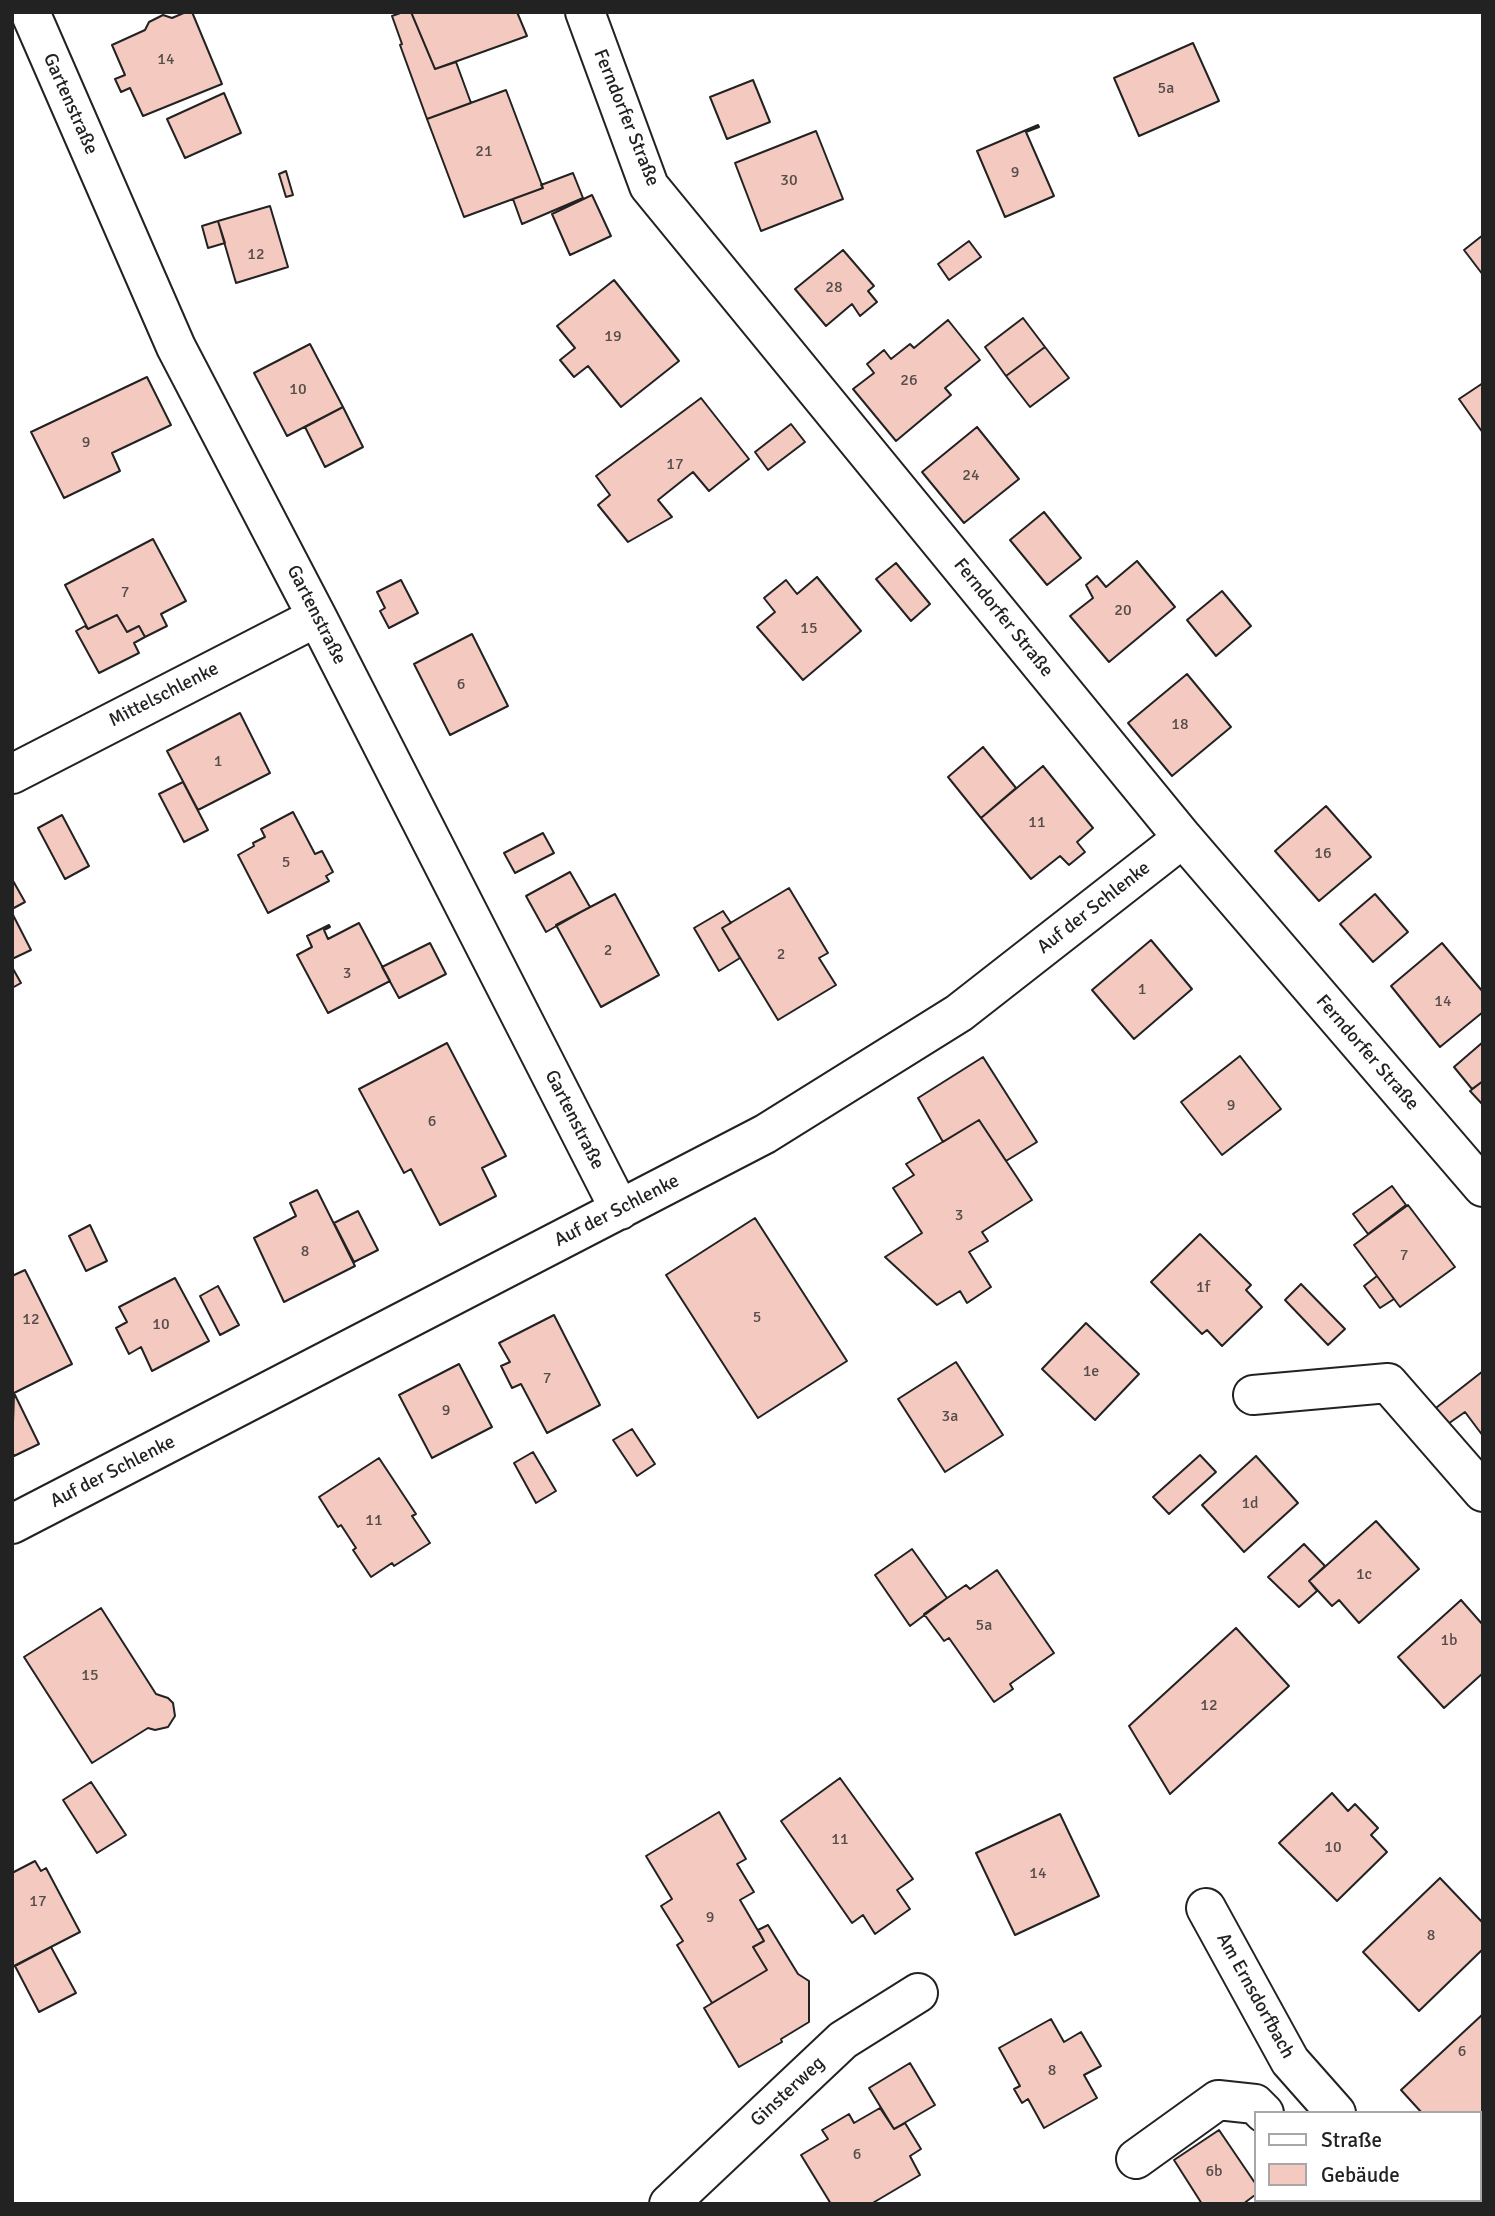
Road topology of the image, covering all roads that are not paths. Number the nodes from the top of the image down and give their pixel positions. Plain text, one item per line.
1 (30, 12) edge
2 (585, 12) edge
3 (317, 617) junction
4 (12, 774) edge
5 (1183, 838) junction
6 (1483, 1187) edge
7 (620, 1210) junction
8 (1253, 1395) dead end
9 (1483, 1492) edge
10 (12, 1524) edge
11 (1206, 1908) dead end
12 (918, 1993) dead end
13 (1262, 2111) edge
14 (1334, 2111) edge
15 (1136, 2159) dead end
16 (668, 2204) edge

1 - 3 street, Gartenstraße
2 - 5 street, Ferndorfer Straße
3 - 4 street, Mittelschlenke
3 - 7 street, Gartenstraße
5 - 6 street, Ferndorfer Straße
5 - 7 street, Auf der Schlenke
7 - 10 street, Auf der Schlenke
8 - 9 street
11 - 14 street, Am Ernsdorfbach
12 - 16 street, Ginsterweg
13 - 15 street

